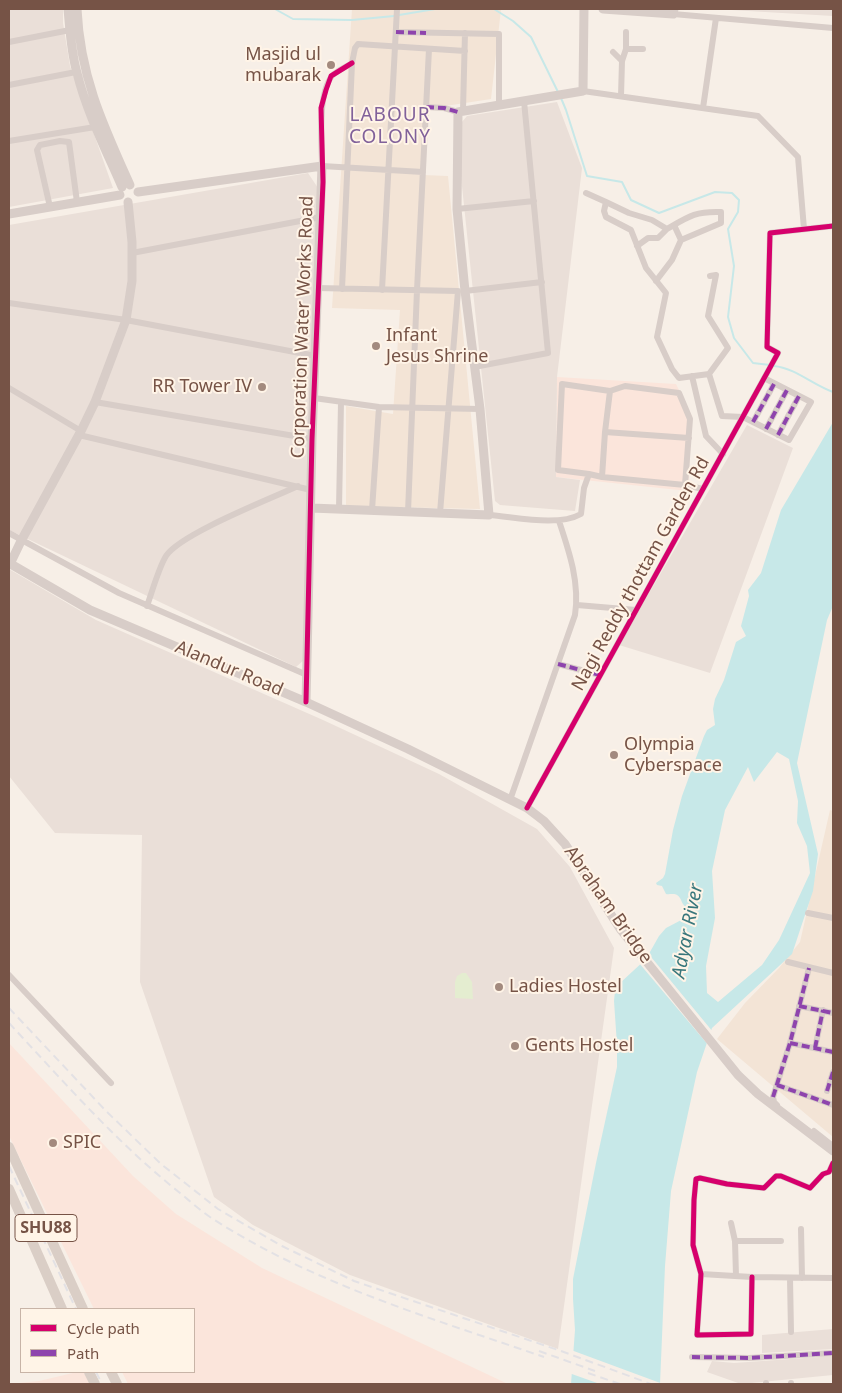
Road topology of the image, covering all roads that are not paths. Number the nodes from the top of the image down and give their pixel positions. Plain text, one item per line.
1 (68, 9) edge
2 (77, 9) edge
3 (397, 9) edge
4 (584, 9) edge
5 (603, 9) edge
6 (674, 11) edge
7 (716, 18) junction
8 (833, 28) edge
9 (70, 30) junction
10 (396, 32) junction
11 (626, 32) dead end
12 (466, 33) junction
13 (9, 42) edge
14 (395, 47) junction
15 (430, 49) junction
16 (626, 49) junction
17 (643, 49) dead end
18 (465, 51) junction
19 (613, 52) dead end
20 (622, 61) junction
21 (352, 63) junction
22 (76, 72) junction
23 (9, 85) edge
24 (85, 87) junction
25 (583, 90) junction
26 (620, 96) junction
27 (524, 101) junction
28 (499, 105) junction
29 (426, 107) junction
30 (703, 108) junction
31 (461, 111) junction
32 (95, 127) junction
33 (9, 141) edge
34 (322, 166) junction
35 (346, 168) junction
36 (388, 170) junction
37 (423, 172) junction
38 (124, 189) junction
39 (138, 192) junction
40 (586, 193) dead end
41 (534, 201) junction
42 (77, 202) junction
43 (128, 202) junction
44 (606, 202) junction
45 (50, 207) junction
46 (457, 209) junction
47 (9, 214) edge
48 (321, 217) junction
49 (674, 224) junction
50 (833, 226) edge
51 (667, 229) junction
52 (804, 229) junction
53 (681, 240) junction
54 (637, 246) junction
55 (132, 253) junction
56 (710, 276) dead end
57 (656, 281) junction
58 (542, 282) junction
59 (317, 288) junction
60 (342, 289) junction
61 (382, 290) junction
62 (417, 290) junction
63 (461, 291) junction
64 (9, 303) edge
65 (126, 320) junction
66 (316, 356) junction
67 (474, 367) junction
68 (709, 374) junction
69 (692, 376) junction
70 (764, 378) junction
71 (774, 384) junction
72 (9, 388) edge
73 (787, 390) junction
74 (610, 391) junction
75 (799, 396) junction
76 (314, 398) junction
77 (95, 402) junction
78 (341, 402) junction
79 (379, 407) junction
80 (412, 409) junction
81 (480, 409) junction
82 (448, 410) junction
83 (743, 417) junction
84 (753, 422) junction
85 (766, 429) junction
86 (604, 432) junction
87 (80, 433) junction
88 (778, 435) junction
89 (689, 438) junction
90 (312, 439) junction
91 (722, 454) junction
92 (590, 474) junction
93 (602, 477) junction
94 (685, 485) junction
95 (298, 486) junction
96 (703, 489) junction
97 (311, 490) junction
98 (310, 508) junction
99 (339, 509) junction
100 (372, 510) junction
101 (408, 512) junction
102 (440, 513) junction
103 (489, 515) junction
104 (559, 521) junction
105 (9, 533) edge
106 (21, 541) junction
107 (10, 563) edge
108 (577, 605) junction
109 (147, 606) junction
110 (636, 610) junction
111 (558, 664) junction
112 (307, 675) junction
113 (600, 675) junction
114 (306, 702) junction
115 (510, 800) junction
116 (527, 808) junction
117 (554, 831) joint
118 (808, 913) dead end
119 (833, 918) edge
120 (788, 962) dead end
121 (809, 968) junction
122 (833, 973) edge
123 (9, 975) edge
124 (799, 1006) junction
125 (823, 1010) junction
126 (833, 1013) edge
127 (790, 1043) junction
128 (815, 1048) junction
129 (833, 1052) edge
130 (833, 1072) edge
131 (111, 1083) dead end
132 (777, 1085) junction
133 (828, 1092) dead end
134 (833, 1105) edge
135 (9, 1147) edge
136 (832, 1148) edge
137 (833, 1163) edge
138 (9, 1189) edge
139 (732, 1223) dead end
140 (801, 1229) dead end
141 (781, 1240) dead end
142 (735, 1241) junction
143 (701, 1274) junction
144 (736, 1276) junction
145 (752, 1277) junction
146 (790, 1278) junction
147 (802, 1278) junction
148 (833, 1278) edge
149 (62, 1308) edge
150 (83, 1308) edge
151 (791, 1332) dead end
152 (833, 1353) edge
153 (692, 1357) dead end

1 - 9 main road
2 - 24 main road
3 - 10 street
4 - 25 main road
5 - 6 main road
6 - 7 street
7 - 8 street
7 - 30 street
9 - 13 street
9 - 22 main road
10 - 12 street
10 - 14 street
11 - 16 street
12 - 18 street
12 - 28 street
14 - 15 street
14 - 21 street
14 - 36 street
15 - 18 street
15 - 29 street
16 - 17 street
16 - 20 street
18 - 31 street
19 - 20 street
20 - 26 street
21 - 34 street
21 - 35 street
22 - 23 street
22 - 24 main road
24 - 32 main road
24 - 38 main road
25 - 26 street
25 - 27 main road
26 - 30 street
27 - 28 main road
27 - 41 street
28 - 31 main road
29 - 31 street
29 - 37 street
30 - 52 street
31 - 46 main road
32 - 33 street
32 - 38 main road
34 - 35 street
34 - 39 main road
34 - 48 main road, Corporation Water Works Road
35 - 36 street
35 - 60 street
36 - 37 street
36 - 61 street
37 - 62 street
38 - 39 main road
38 - 42 main road
38 - 43 main road
39 - 43 main road
40 - 44 street
41 - 46 street
41 - 58 street
42 - 45 main road
42 - 45 street
43 - 55 main road
44 - 51 street
44 - 54 street
45 - 47 main road
46 - 63 main road
48 - 55 street
48 - 59 main road, Corporation Water Works Road
49 - 51 street
49 - 53 street
49 - 53 street
50 - 52 street
51 - 54 street
52 - 70 street, Nagi Reddy thottam Garden Rd
53 - 57 street
54 - 57 street
55 - 65 main road
56 - 68 street
57 - 69 street
58 - 63 street
58 - 67 street
59 - 60 street
59 - 66 main road, Corporation Water Works Road
60 - 61 street
61 - 62 street
62 - 63 street
62 - 80 street
63 - 67 main road
63 - 82 street
64 - 65 street
65 - 66 street
65 - 77 main road
66 - 76 main road, Corporation Water Works Road
67 - 81 main road
68 - 69 street
68 - 83 street
69 - 91 street
70 - 71 street
70 - 83 street, Nagi Reddy thottam Garden Rd
71 - 73 street
71 - 84 street
72 - 87 street
73 - 75 street
73 - 85 street
74 - 86 street
74 - 89 street
74 - 92 street
75 - 88 street
75 - 88 street
76 - 78 street
76 - 90 main road, Corporation Water Works Road
77 - 87 main road
77 - 90 street
78 - 79 street
78 - 99 street
79 - 80 street
79 - 100 street
80 - 82 street
80 - 101 street
81 - 82 street
81 - 103 main road
82 - 102 street
83 - 84 street
83 - 91 street, Nagi Reddy thottam Garden Rd
84 - 85 street
85 - 88 street
86 - 89 street
86 - 93 street
87 - 95 street
87 - 106 main road
89 - 94 street
90 - 97 main road, Corporation Water Works Road
91 - 96 street, Nagi Reddy thottam Garden Rd
92 - 93 street
92 - 104 street
93 - 94 street
94 - 96 street
95 - 97 street
95 - 109 street
96 - 110 street, Nagi Reddy thottam Garden Rd
97 - 98 main road, Corporation Water Works Road
98 - 99 main road
98 - 112 main road, Corporation Water Works Road
99 - 100 main road
100 - 101 main road
101 - 102 main road
102 - 103 main road
103 - 104 street
104 - 108 street
105 - 106 street
106 - 107 main road
106 - 109 street
107 - 114 main road, Alandur Road
108 - 110 street
108 - 111 street
109 - 112 street
110 - 113 street, Nagi Reddy thottam Garden Rd
111 - 113 street
111 - 115 street
112 - 114 main road, Corporation Water Works Road
113 - 116 street, Nagi Reddy thottam Garden Rd
114 - 115 main road, Alandur Road
115 - 116 main road, Alandur Road
116 - 117 main road, Alandur Road
117 - 136 main road, Abraham Bridge
118 - 119 street
120 - 121 street
121 - 122 street
121 - 124 street
123 - 131 street
124 - 125 street
124 - 127 street
125 - 126 street
125 - 128 street
127 - 128 street
127 - 132 street
128 - 129 street
130 - 133 street
132 - 134 street
132 - 136 street
135 - 150 main road, SHU88
137 - 143 street
138 - 149 main road, SHU88
139 - 142 street
140 - 147 street
141 - 142 street
142 - 144 street
143 - 144 street
143 - 145 street
144 - 145 street
145 - 146 street
146 - 147 street
146 - 151 street
147 - 148 street
152 - 153 street

